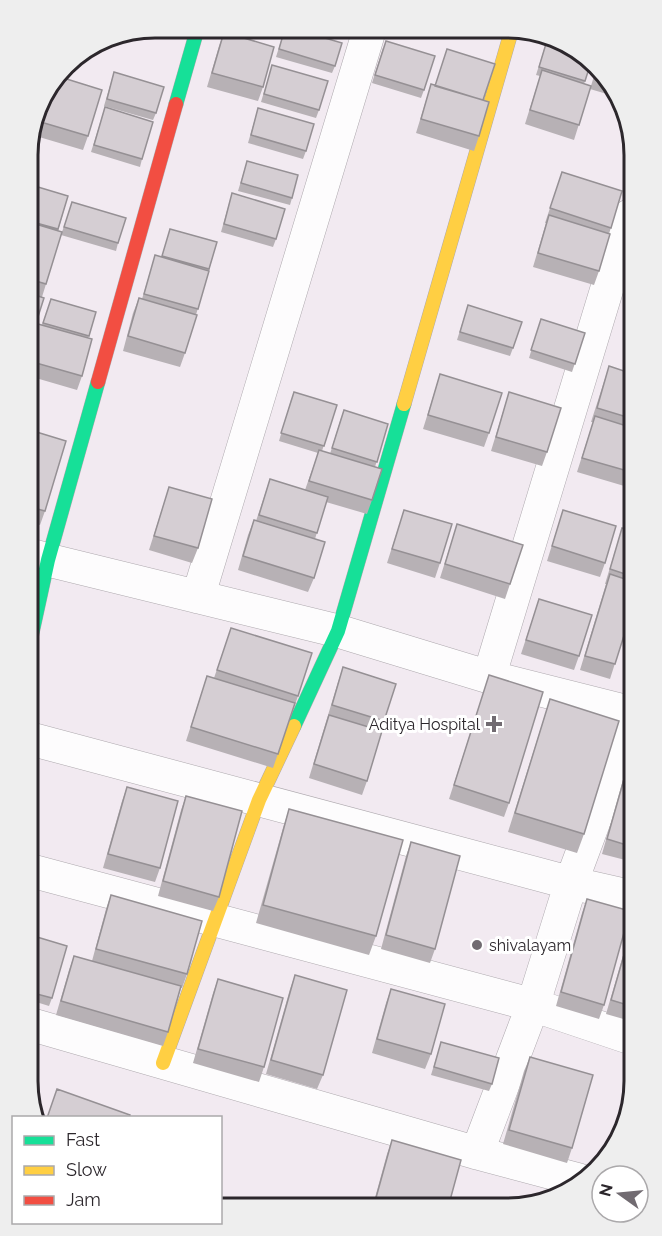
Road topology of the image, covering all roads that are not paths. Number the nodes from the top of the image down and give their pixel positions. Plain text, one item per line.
1 (195, 38) edge
2 (367, 38) edge
3 (509, 38) edge
4 (624, 232) edge
5 (39, 558) edge
6 (198, 597) junction
7 (338, 631) junction
8 (489, 676) junction
9 (624, 711) edge
10 (38, 741) edge
11 (624, 741) edge
12 (259, 800) junction
13 (38, 873) edge
14 (571, 883) junction
15 (624, 895) edge
16 (216, 920) junction
17 (533, 1005) junction
18 (38, 1026) edge
19 (624, 1036) edge
20 (162, 1063) junction
21 (477, 1153) junction
22 (573, 1178) edge

1 - 5 street
2 - 6 street
3 - 7 street
4 - 8 street
5 - 6 street
6 - 7 street
7 - 8 street
7 - 12 street
8 - 9 street
10 - 12 street
11 - 14 street
12 - 14 street
12 - 16 street
13 - 16 street
14 - 15 street
14 - 17 street
16 - 17 street
16 - 20 street
17 - 19 street
17 - 21 street
18 - 20 street
20 - 21 street
21 - 22 street

